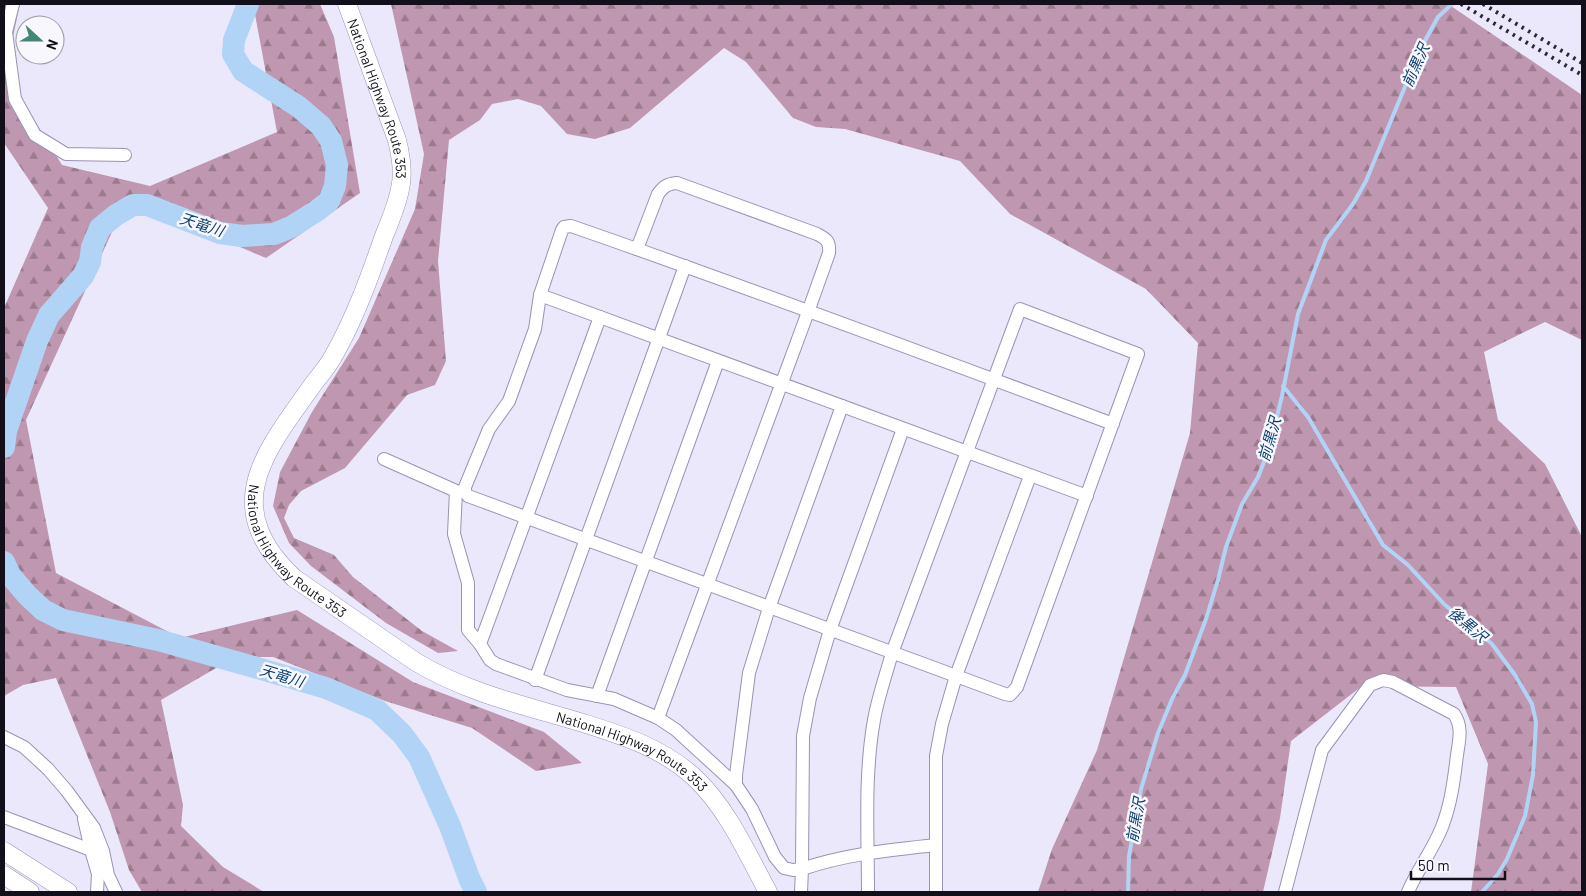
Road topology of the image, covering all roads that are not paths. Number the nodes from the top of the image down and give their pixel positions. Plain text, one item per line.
1 (13, 4) edge
2 (347, 4) edge
3 (125, 155) dead end
4 (637, 249) junction
5 (685, 266) junction
6 (540, 295) junction
7 (808, 312) junction
8 (600, 318) junction
9 (658, 339) junction
10 (718, 361) junction
11 (993, 380) junction
12 (781, 384) junction
13 (842, 406) junction
14 (1113, 424) junction
15 (903, 429) junction
16 (966, 453) junction
17 (384, 459) dead end
18 (1030, 476) junction
19 (1087, 496) junction
20 (527, 519) junction
21 (586, 541) junction
22 (646, 563) junction
23 (707, 585) junction
24 (769, 608) junction
25 (830, 630) junction
26 (480, 644) junction
27 (892, 653) junction
28 (956, 676) junction
29 (535, 680) junction
30 (597, 696) junction
31 (658, 718) junction
32 (4, 737) edge
33 (736, 785) junction
34 (81, 810) junction
35 (4, 817) edge
36 (936, 845) junction
37 (90, 850) junction
38 (4, 851) edge
39 (868, 852) junction
40 (802, 869) junction
41 (4, 875) edge
42 (30, 892) edge
43 (68, 892) edge
44 (97, 892) edge
45 (116, 892) edge
46 (768, 892) edge
47 (802, 892) edge
48 (868, 892) edge
49 (936, 892) edge
50 (1286, 892) edge
51 (1408, 892) edge

1 - 3 street
2 - 46 highway, National Highway Route 353
4 - 5 street
4 - 6 street
4 - 7 street
5 - 7 street
5 - 9 street
6 - 8 street
6 - 20 street
7 - 11 street
7 - 12 street
8 - 9 street
8 - 20 street
9 - 10 street
9 - 21 street
10 - 12 street
10 - 22 street
11 - 14 street
11 - 14 street
11 - 16 street
12 - 13 street
12 - 23 street
13 - 15 street
13 - 24 street
14 - 19 street
15 - 16 street
15 - 25 street
16 - 18 street
16 - 27 street
17 - 26 street
18 - 19 street
18 - 28 street
19 - 28 street
20 - 21 street
20 - 26 street
21 - 22 street
21 - 29 street
22 - 23 street
22 - 30 street
23 - 24 street
23 - 31 street
24 - 25 street
24 - 33 street
25 - 27 street
25 - 40 street
26 - 29 street
27 - 28 street
27 - 39 street
28 - 36 street
29 - 30 street
30 - 31 street
31 - 33 street
32 - 34 street
33 - 40 street
34 - 37 street
34 - 45 street
35 - 37 street
36 - 39 street
36 - 49 street
37 - 44 street
38 - 43 highway
39 - 40 street
39 - 48 street
40 - 47 street
41 - 42 highway
50 - 51 street

